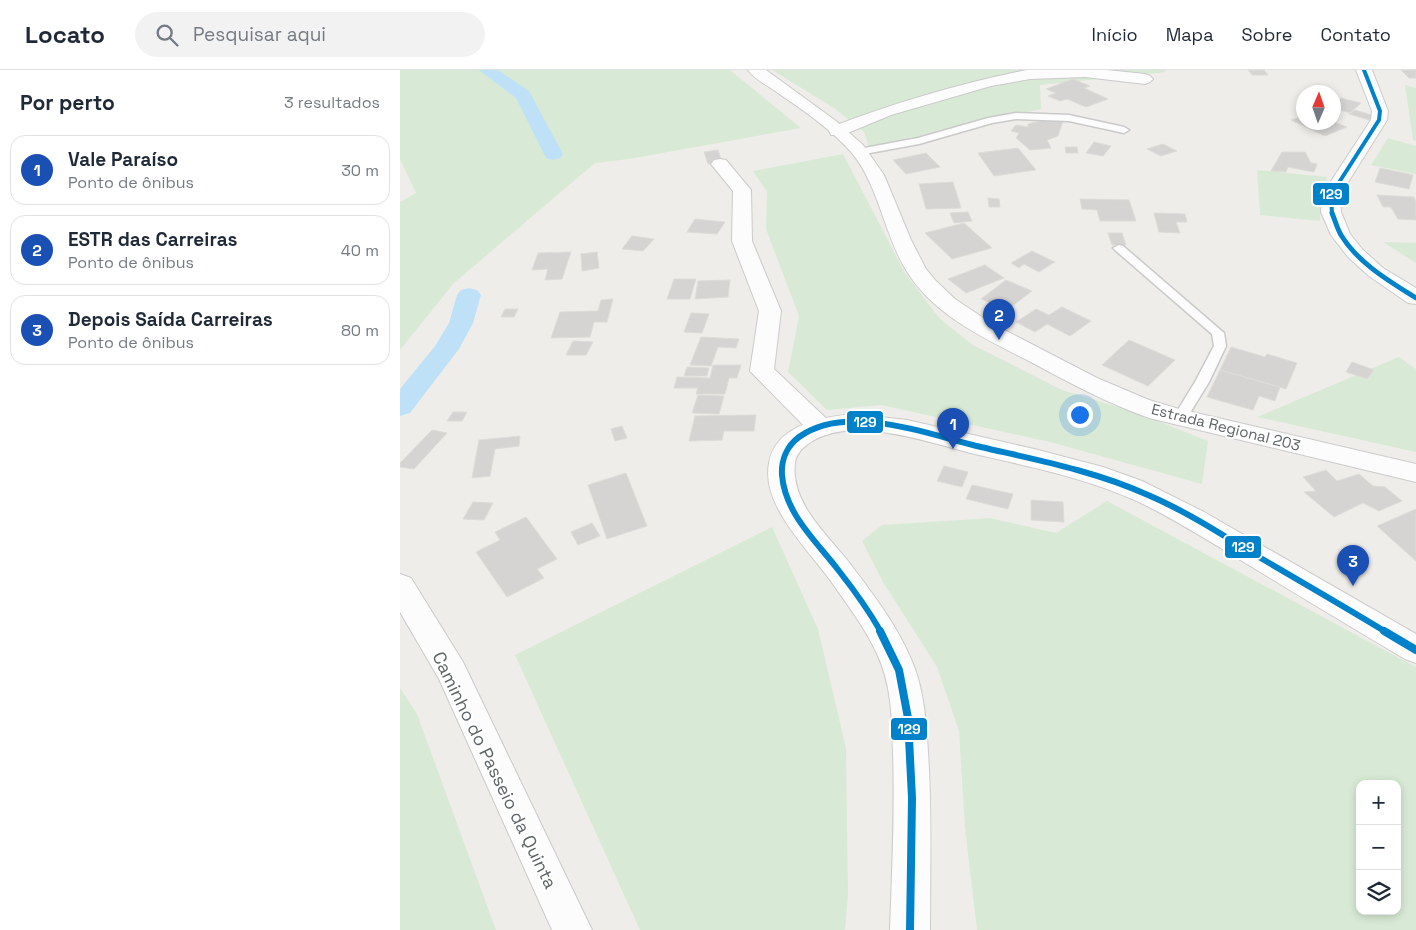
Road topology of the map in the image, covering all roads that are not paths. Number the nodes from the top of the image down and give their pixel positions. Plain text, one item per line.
1 (756, 70) edge
2 (1364, 70) edge
3 (1145, 79) dead end
4 (1124, 130) dead end
5 (837, 131) junction
6 (859, 152) junction
7 (720, 164) dead end
8 (1119, 248) dead end
9 (1416, 298) edge
10 (1180, 418) junction
11 (820, 428) junction
12 (1416, 473) edge
13 (400, 586) edge
14 (1416, 650) edge
15 (572, 930) edge
16 (910, 930) edge

1 - 5 main road, Estrada Regional 203
2 - 9 main road
3 - 5 main road
4 - 6 lane
5 - 6 main road, Estrada Regional 203
6 - 10 main road, Estrada Regional 203
7 - 11 main road
8 - 10 lane
10 - 12 main road, Estrada Regional 203
11 - 14 main road
11 - 16 main road
13 - 15 main road, Caminho do Passeio da Quinta

